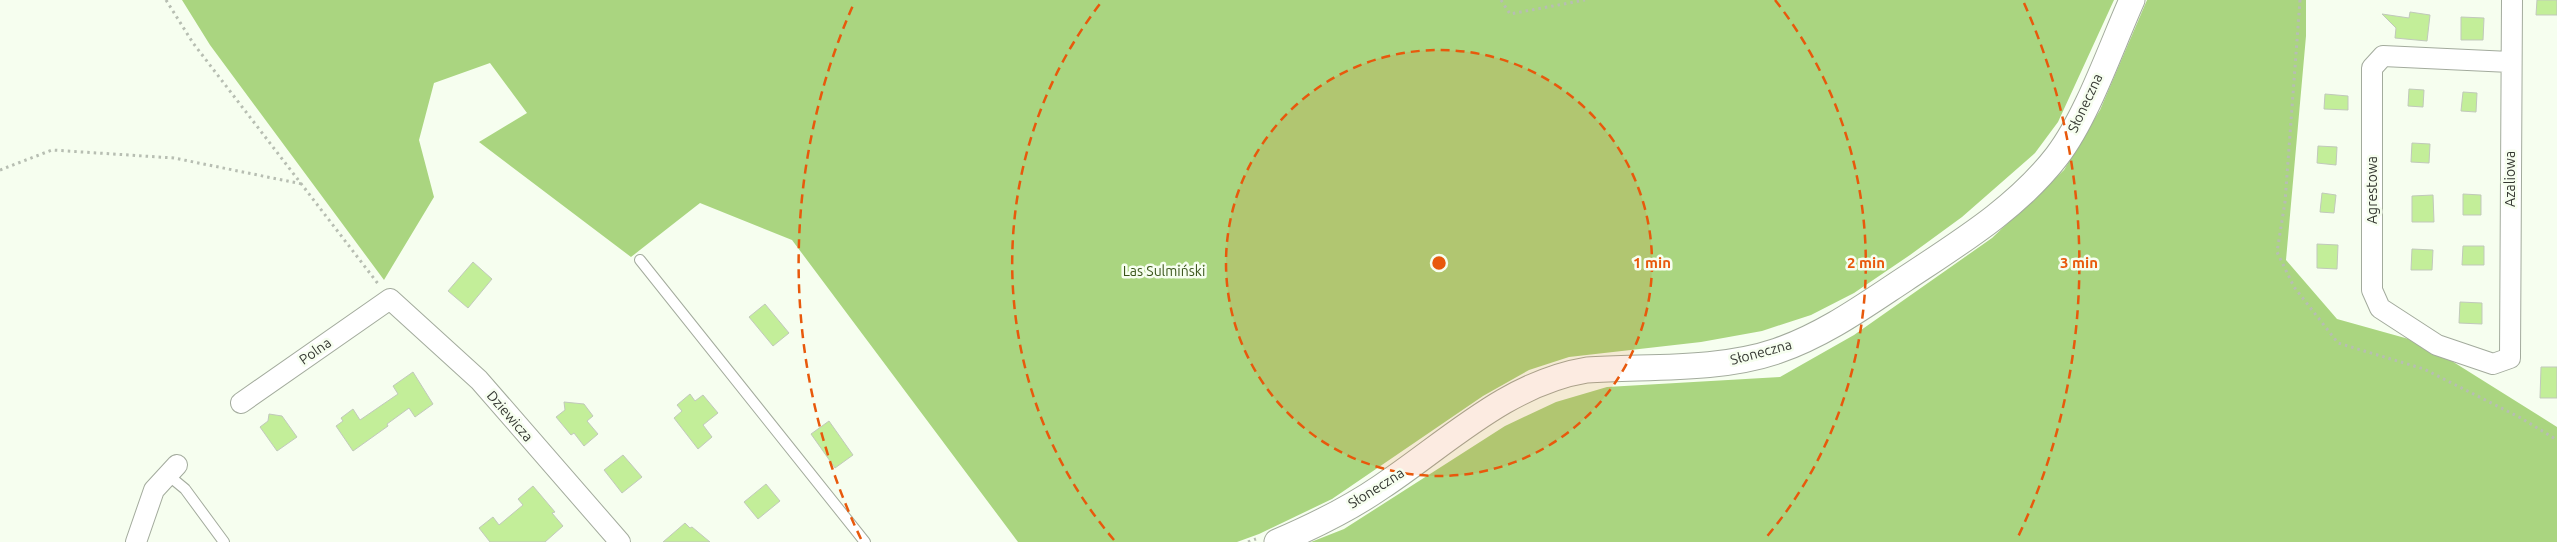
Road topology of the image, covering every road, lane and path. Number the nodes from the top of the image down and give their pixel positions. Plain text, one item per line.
1 (166, 0) edge
2 (1501, 0) edge
3 (1585, 0) edge
4 (2132, 0) edge
5 (2512, 0) edge
6 (2510, 62) junction
7 (0, 170) edge
8 (302, 185) junction
9 (640, 260) dead end
10 (390, 299) junction
11 (2510, 358) joint
12 (240, 403) dead end
13 (173, 470) joint
14 (1271, 539) edge
15 (136, 542) edge
16 (224, 542) edge
17 (620, 542) edge
18 (865, 542) edge
19 (1248, 542) edge

1 - 8 path
2 - 3 path
4 - 14 street, Słoneczna
5 - 6 street, Azaliowa
6 - 11 street, Azaliowa
6 - 11 street, Agrestowa
7 - 8 path
8 - 10 path
9 - 18 lane
10 - 12 street, Polna
10 - 17 street, Dziewicza
13 - 15 street
13 - 16 lane
14 - 19 path

